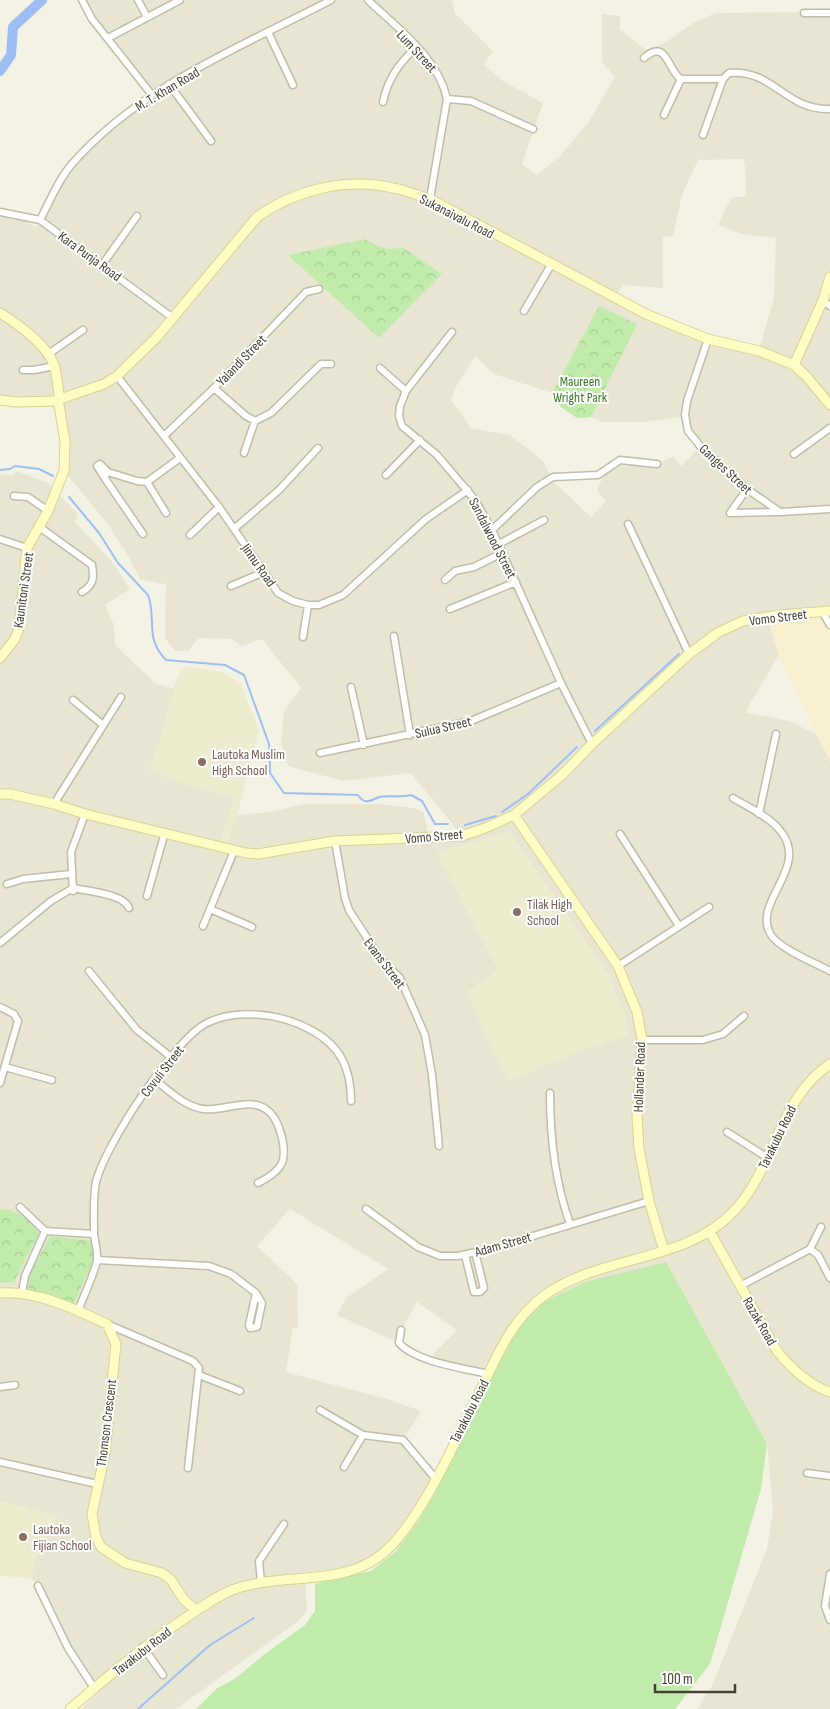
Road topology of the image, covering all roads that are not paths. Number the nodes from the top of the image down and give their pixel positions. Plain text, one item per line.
1 (82, 0) edge
2 (138, 0) edge
3 (180, 0) edge
4 (331, 0) edge
5 (368, 0) edge
6 (320, 2) edge
7 (830, 13) edge
8 (804, 14) dead end
9 (146, 17) junction
10 (268, 32) junction
11 (108, 38) junction
12 (416, 47) junction
13 (644, 58) dead end
14 (681, 79) junction
15 (723, 79) junction
16 (169, 84) junction
17 (293, 85) dead end
18 (152, 95) junction
19 (447, 99) junction
20 (384, 102) dead end
21 (830, 109) edge
22 (664, 115) dead end
23 (533, 129) dead end
24 (702, 135) dead end
25 (211, 141) dead end
26 (430, 200) junction
27 (0, 212) edge
28 (137, 216) dead end
29 (40, 220) junction
30 (102, 264) junction
31 (551, 266) junction
32 (830, 277) edge
33 (319, 289) dead end
34 (827, 303) edge
35 (524, 311) dead end
36 (0, 313) edge
37 (173, 318) junction
38 (83, 330) dead end
39 (452, 332) dead end
40 (708, 339) junction
41 (47, 355) junction
42 (331, 364) dead end
43 (794, 365) junction
44 (55, 366) junction
45 (380, 368) dead end
46 (23, 370) dead end
47 (117, 376) junction
48 (214, 388) junction
49 (406, 391) junction
50 (0, 400) edge
51 (59, 400) junction
52 (830, 405) edge
53 (255, 421) junction
54 (830, 428) edge
55 (164, 436) junction
56 (420, 440) junction
57 (318, 448) dead end
58 (244, 453) dead end
59 (794, 454) dead end
60 (180, 458) junction
61 (657, 464) dead end
62 (386, 475) dead end
63 (147, 482) junction
64 (747, 489) junction
65 (468, 490) junction
66 (14, 496) dead end
67 (219, 507) junction
68 (830, 509) edge
69 (48, 511) junction
70 (780, 512) junction
71 (166, 513) dead end
72 (544, 520) dead end
73 (628, 524) dead end
74 (38, 526) junction
75 (234, 529) junction
76 (492, 530) junction
77 (143, 534) dead end
78 (190, 535) dead end
79 (0, 539) edge
80 (498, 544) junction
81 (27, 548) junction
82 (502, 553) junction
83 (264, 572) junction
84 (445, 580) dead end
85 (516, 582) junction
86 (231, 586) dead end
87 (82, 592) dead end
88 (308, 605) junction
89 (450, 609) dead end
90 (826, 612) edge
91 (830, 626) edge
92 (394, 636) dead end
93 (303, 637) dead end
94 (689, 654) junction
95 (0, 658) edge
96 (561, 684) junction
97 (351, 687) dead end
98 (121, 697) dead end
99 (73, 700) dead end
100 (103, 724) junction
101 (776, 734) dead end
102 (410, 735) junction
103 (592, 744) junction
104 (364, 745) junction
105 (320, 753) dead end
106 (0, 794) edge
107 (734, 798) dead end
108 (54, 804) junction
109 (85, 814) junction
110 (759, 814) junction
111 (514, 815) junction
112 (165, 832) junction
113 (620, 834) dead end
114 (335, 841) junction
115 (234, 851) junction
116 (71, 874) junction
117 (7, 884) dead end
118 (73, 890) junction
119 (147, 896) dead end
120 (709, 907) dead end
121 (129, 908) dead end
122 (210, 909) junction
123 (202, 926) dead end
124 (679, 926) junction
125 (252, 927) dead end
126 (0, 943) edge
127 (618, 966) junction
128 (89, 971) dead end
129 (830, 972) edge
130 (0, 1007) edge
131 (744, 1016) dead end
132 (642, 1040) junction
133 (171, 1057) junction
134 (830, 1064) edge
135 (5, 1067) junction
136 (154, 1079) junction
137 (52, 1080) dead end
138 (0, 1083) edge
139 (550, 1093) dead end
140 (351, 1101) dead end
141 (727, 1132) dead end
142 (439, 1146) dead end
143 (768, 1158) junction
144 (258, 1183) dead end
145 (650, 1201) junction
146 (20, 1207) dead end
147 (366, 1209) dead end
148 (570, 1224) junction
149 (821, 1227) dead end
150 (45, 1232) junction
151 (710, 1232) junction
152 (94, 1234) junction
153 (810, 1249) junction
154 (664, 1251) junction
155 (475, 1252) junction
156 (465, 1254) junction
157 (97, 1260) junction
158 (830, 1278) edge
159 (740, 1286) junction
160 (22, 1292) junction
161 (0, 1293) edge
162 (256, 1293) junction
163 (78, 1310) junction
164 (107, 1324) junction
165 (401, 1330) dead end
166 (488, 1374) junction
167 (199, 1375) junction
168 (15, 1384) dead end
169 (0, 1387) edge
170 (240, 1391) dead end
171 (830, 1392) edge
172 (320, 1410) dead end
173 (363, 1435) junction
174 (0, 1462) edge
175 (344, 1467) dead end
176 (188, 1468) dead end
177 (807, 1473) dead end
178 (830, 1476) edge
179 (435, 1478) junction
180 (98, 1484) junction
181 (284, 1524) dead end
182 (830, 1574) edge
183 (261, 1582) junction
184 (38, 1586) dead end
185 (196, 1610) junction
186 (830, 1620) edge
187 (144, 1647) junction
188 (163, 1675) dead end
189 (94, 1688) junction
190 (70, 1709) edge

1 - 11 street
2 - 9 street
3 - 9 street
4 - 6 street, M. T. Khan Road
5 - 12 street, Lum Street
6 - 10 street, M. T. Khan Road
7 - 8 street
9 - 11 street
10 - 16 street, M. T. Khan Road
10 - 17 street
11 - 18 street
12 - 19 street, Lum Street
12 - 20 street
13 - 14 street
14 - 15 street
14 - 22 street
15 - 21 street
15 - 24 street
16 - 18 street, M. T. Khan Road
16 - 25 street
18 - 29 street, M. T. Khan Road
19 - 23 street
19 - 26 street, Lum Street
26 - 31 main road, Sukanaivalu Road
26 - 37 main road, Sukanaivalu Road
27 - 29 street, Kara Punja Road
28 - 30 street
29 - 30 street, Kara Punja Road
30 - 37 street, Kara Punja Road
31 - 35 street
31 - 40 main road, Sukanaivalu Road
32 - 34 main road
33 - 48 street, Yalandi Street
34 - 43 main road
36 - 41 main road
37 - 47 main road, Sukanaivalu Road
38 - 41 street
39 - 49 street, Sandalwood Street
40 - 43 main road, Sukanaivalu Road
40 - 64 street, Ganges Street
41 - 44 main road
42 - 53 street
43 - 52 main road, Sukanaivalu Road
44 - 46 street
44 - 51 main road, Kaunitoni Street
45 - 49 street
47 - 51 main road, Sukanaivalu Road
47 - 55 street, Jinnu Road
48 - 53 street
48 - 55 street, Yalandi Street
49 - 56 street, Sandalwood Street
50 - 51 main road, Sukanaivalu Road
51 - 69 main road, Kaunitoni Street
53 - 58 street
54 - 59 street
55 - 60 street, Jinnu Road
56 - 62 street
56 - 65 street, Sandalwood Street
57 - 75 street
60 - 63 street
60 - 67 street, Jinnu Road
61 - 76 street
63 - 71 street
63 - 77 street
64 - 70 street, Ganges Street
64 - 70 street
65 - 76 street, Sandalwood Street
65 - 88 street
66 - 69 street
67 - 75 street, Jinnu Road
67 - 78 street
68 - 70 street
69 - 74 main road, Kaunitoni Street
72 - 80 street
73 - 94 street
74 - 81 main road, Kaunitoni Street
74 - 87 street
75 - 83 street, Jinnu Road
76 - 80 street, Sandalwood Street
79 - 81 street
80 - 82 street, Sandalwood Street
81 - 95 main road, Kaunitoni Street
82 - 84 street
82 - 85 street, Sandalwood Street
83 - 86 street
83 - 88 street, Jinnu Road
85 - 89 street
85 - 96 street, Sandalwood Street
88 - 93 street
90 - 91 street
90 - 94 main road, Vomo Street
92 - 102 street
94 - 103 main road, Vomo Street
96 - 102 street, Sulua Street
96 - 103 street, Sandalwood Street
97 - 104 street
98 - 100 street
99 - 100 street
100 - 108 street
101 - 110 street
102 - 104 street, Sulua Street
103 - 111 main road, Vomo Street
104 - 105 street, Sulua Street
106 - 108 main road, Vomo Street
107 - 110 street
108 - 109 main road, Vomo Street
109 - 112 main road, Vomo Street
109 - 116 street
110 - 129 street
111 - 114 main road, Vomo Street
111 - 127 main road, Hollander Road
112 - 115 main road, Vomo Street
112 - 119 street
113 - 124 street
114 - 115 main road, Vomo Street
114 - 142 street, Evans Street
115 - 122 street
116 - 117 street
116 - 118 street
118 - 121 street
118 - 126 street
120 - 124 street
122 - 123 street
122 - 125 street
124 - 127 street
127 - 132 main road, Hollander Road
128 - 133 street
130 - 135 street
131 - 132 street
132 - 145 main road, Hollander Road
133 - 136 street, Covuli Street
133 - 140 street, Covuli Street
134 - 143 main road, Tavakubu Road
135 - 137 street
135 - 138 street
136 - 144 street
136 - 152 street, Covuli Street
139 - 148 street
141 - 143 street
143 - 151 main road, Tavakubu Road
145 - 148 street, Adam Street
145 - 154 main road, Hollander Road
146 - 150 street
147 - 156 street, Adam Street
148 - 155 street, Adam Street
149 - 153 street
150 - 152 street
150 - 160 street
151 - 154 main road, Tavakubu Road
151 - 159 main road, Razak Road
152 - 157 street, Covuli Street
153 - 158 street
153 - 159 street
154 - 166 main road, Tavakubu Road
155 - 156 street, Adam Street
155 - 156 street
157 - 162 street
157 - 163 street, Covuli Street
159 - 171 main road, Razak Road
160 - 161 main road
160 - 163 main road
162 - 162 street
163 - 164 main road
164 - 167 street
164 - 180 main road, Thomson Crescent
165 - 166 street
166 - 179 main road, Tavakubu Road
167 - 170 street
167 - 176 street
168 - 169 street
172 - 173 street
173 - 175 street
173 - 179 street
174 - 180 street
177 - 178 street
179 - 183 main road, Tavakubu Road
180 - 185 main road, Thomson Crescent
181 - 183 street
182 - 186 street
183 - 185 main road, Tavakubu Road
184 - 189 street
185 - 187 main road, Tavakubu Road
187 - 188 street
187 - 189 main road, Tavakubu Road
189 - 190 main road, Tavakubu Road

